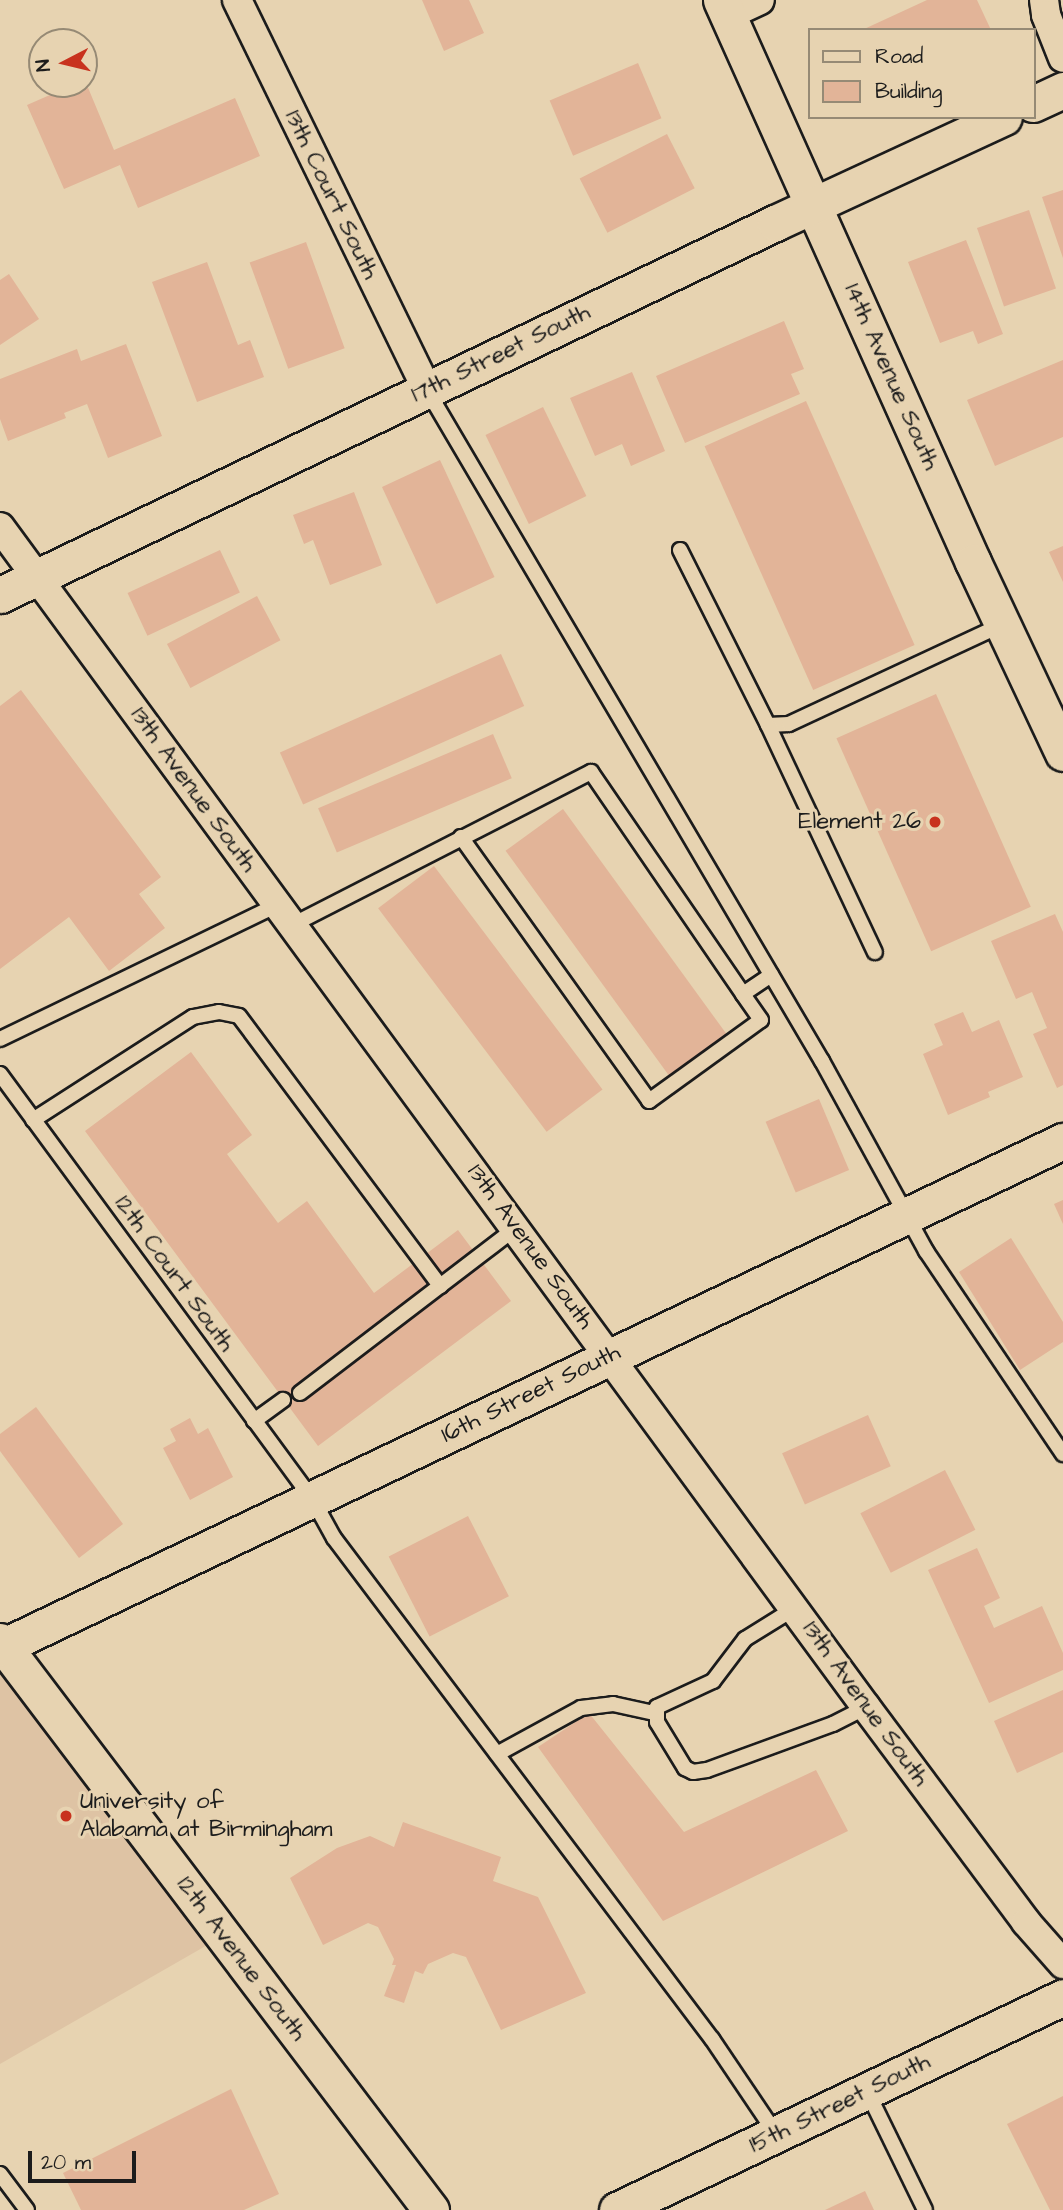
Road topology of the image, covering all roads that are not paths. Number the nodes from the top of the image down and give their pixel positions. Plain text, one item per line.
1 (237, 0) edge
2 (760, 0) edge
3 (1044, 0) edge
4 (725, 8) edge
5 (1063, 58) edge
6 (1063, 90) edge
7 (1035, 103) edge
8 (1000, 119) edge
9 (814, 206) junction
10 (427, 390) junction
11 (0, 527) edge
12 (680, 550) dead end
13 (38, 577) junction
14 (0, 595) edge
15 (1003, 625) junction
16 (768, 725) junction
17 (1063, 753) edge
18 (461, 837) junction
19 (284, 915) junction
20 (875, 952) dead end
21 (771, 975) junction
22 (743, 994) junction
23 (0, 1039) edge
24 (0, 1074) edge
25 (33, 1120) junction
26 (1063, 1141) edge
27 (908, 1214) junction
28 (516, 1228) junction
29 (440, 1286) junction
30 (610, 1356) junction
31 (300, 1393) dead end
32 (283, 1399) dead end
33 (254, 1421) junction
34 (1063, 1454) edge
35 (313, 1500) junction
36 (795, 1608) junction
37 (1, 1645) edge
38 (866, 1707) junction
39 (654, 1713) junction
40 (497, 1754) junction
41 (1063, 1964) edge
42 (1063, 1997) edge
43 (867, 2091) junction
44 (777, 2135) junction
45 (0, 2174) edge
46 (638, 2206) edge
47 (27, 2210) edge
48 (430, 2210) edge
49 (925, 2210) edge

1 - 10 street, 13th Court South
2 - 4 street
3 - 5 street
4 - 9 street, 14th Avenue South
6 - 7 street
8 - 9 street, 17th Street South
9 - 10 street, 17th Street South
9 - 15 street, 14th Avenue South
10 - 13 street, 17th Street South
10 - 21 lane
11 - 13 street, 13th Avenue South
12 - 16 lane
13 - 14 street, 17th Street South
13 - 19 street, 13th Avenue South
15 - 16 lane
15 - 17 street, 14th Avenue South
16 - 20 lane
18 - 19 lane
18 - 22 lane
18 - 22 lane
19 - 23 lane
19 - 28 street, 13th Avenue South
21 - 22 lane
21 - 27 lane
24 - 25 lane, 12th Court South
25 - 29 lane
25 - 33 lane, 12th Court South
26 - 27 street, 16th Street South
27 - 30 street, 16th Street South
27 - 34 lane
28 - 29 lane
28 - 30 street, 13th Avenue South
29 - 31 lane
30 - 35 street, 16th Street South
30 - 36 street, 13th Avenue South
32 - 33 lane
33 - 35 lane, 12th Court South
35 - 37 street, 16th Street South
35 - 40 lane, 12th Court South
36 - 38 street, 13th Avenue South
36 - 39 lane
37 - 48 street, 12th Avenue South
38 - 39 lane
38 - 41 street, 13th Avenue South
39 - 40 lane
40 - 44 lane, 12th Court South
42 - 43 street, 15th Street South
43 - 44 street, 15th Street South
43 - 49 lane
44 - 46 street, 15th Street South
45 - 47 lane

